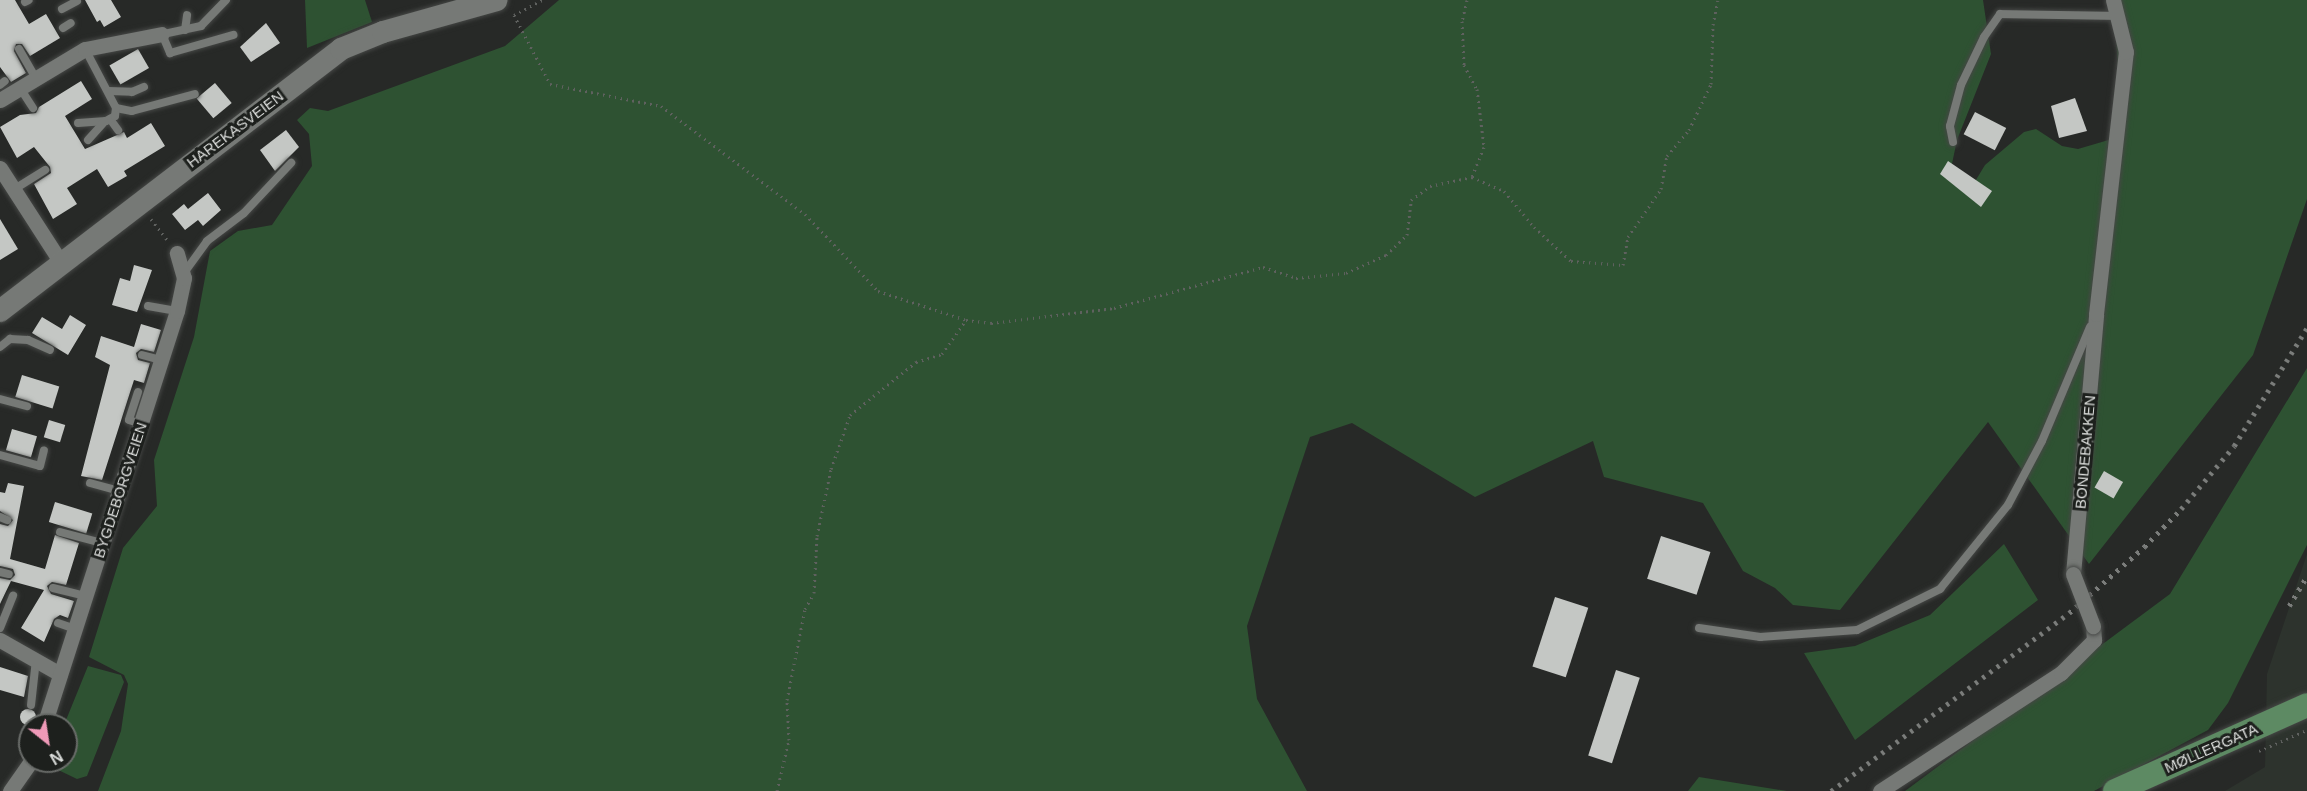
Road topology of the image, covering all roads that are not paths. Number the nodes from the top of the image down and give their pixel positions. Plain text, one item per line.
1 (226, 0) edge
2 (77, 1) edge
3 (2115, 5) edge
4 (62, 9) dead end
5 (501, 9) edge
6 (187, 15) dead end
7 (71, 23) dead end
8 (63, 28) dead end
9 (185, 30) junction
10 (162, 34) junction
11 (233, 35) dead end
12 (19, 49) dead end
13 (86, 49) junction
14 (36, 79) junction
15 (144, 87) dead end
16 (20, 88) junction
17 (109, 91) junction
18 (1, 92) edge
19 (195, 94) dead end
20 (33, 108) dead end
21 (116, 108) junction
22 (108, 120) junction
23 (78, 123) dead end
24 (118, 130) dead end
25 (88, 140) dead end
26 (1953, 142) dead end
27 (291, 163) dead end
28 (45, 170) dead end
29 (5, 180) edge
30 (177, 253) road end
31 (60, 261) junction
32 (183, 274) junction
33 (148, 306) dead end
34 (0, 310) edge
35 (177, 311) junction
36 (2096, 315) junction
37 (0, 347) edge
38 (50, 350) dead end
39 (142, 355) dead end
40 (161, 360) junction
41 (138, 392) dead end
42 (0, 399) edge
43 (27, 406) dead end
44 (141, 424) junction
45 (44, 450) dead end
46 (0, 455) edge
47 (90, 483) dead end
48 (119, 491) junction
49 (60, 532) dead end
50 (102, 543) junction
51 (0, 572) edge
52 (9, 574) dead end
53 (53, 588) dead end
54 (13, 596) dead end
55 (85, 596) junction
56 (58, 623) dead end
57 (0, 628) edge
58 (1699, 628) dead end
59 (75, 629) junction
60 (0, 640) edge
61 (36, 660) junction
62 (60, 674) junction
63 (31, 705) dead end
64 (2307, 705) edge
65 (48, 713) edge
66 (23, 773) edge
67 (10, 791) edge
68 (1880, 791) edge
69 (2115, 791) edge

1 - 9 lane
2 - 4 lane
3 - 26 lane
3 - 36 street, BONDEBAKKEN
5 - 31 street, HAREKASVEIEN
6 - 9 lane
7 - 8 lane
9 - 10 lane
10 - 11 lane
10 - 13 street
12 - 14 lane
13 - 14 street
13 - 17 lane
14 - 16 street
15 - 17 lane
16 - 18 street
16 - 20 lane
17 - 21 lane
19 - 21 lane
21 - 22 lane
22 - 23 lane
22 - 24 lane
22 - 25 lane
27 - 32 lane
28 - 29 lane
29 - 31 street
30 - 32 street, BYGDEBORGVEIEN
31 - 34 street, HAREKASVEIEN
32 - 35 street, BYGDEBORGVEIEN
33 - 35 lane
35 - 40 street, BYGDEBORGVEIEN
36 - 58 lane
36 - 68 street, BONDEBAKKEN, bridge
37 - 38 lane
39 - 40 lane
40 - 44 street, BYGDEBORGVEIEN
41 - 44 lane
42 - 43 lane
44 - 48 street, BYGDEBORGVEIEN
45 - 46 lane
47 - 48 lane
48 - 50 street, BYGDEBORGVEIEN
49 - 50 lane
50 - 55 street, BYGDEBORGVEIEN
51 - 52 lane
53 - 55 lane
54 - 57 lane
55 - 59 street, BYGDEBORGVEIEN
56 - 59 lane
59 - 62 street, BYGDEBORGVEIEN
60 - 61 street
61 - 62 street
61 - 63 lane
62 - 65 street, BYGDEBORGVEIEN
64 - 69 main road, MØLLERGATA
66 - 67 street

